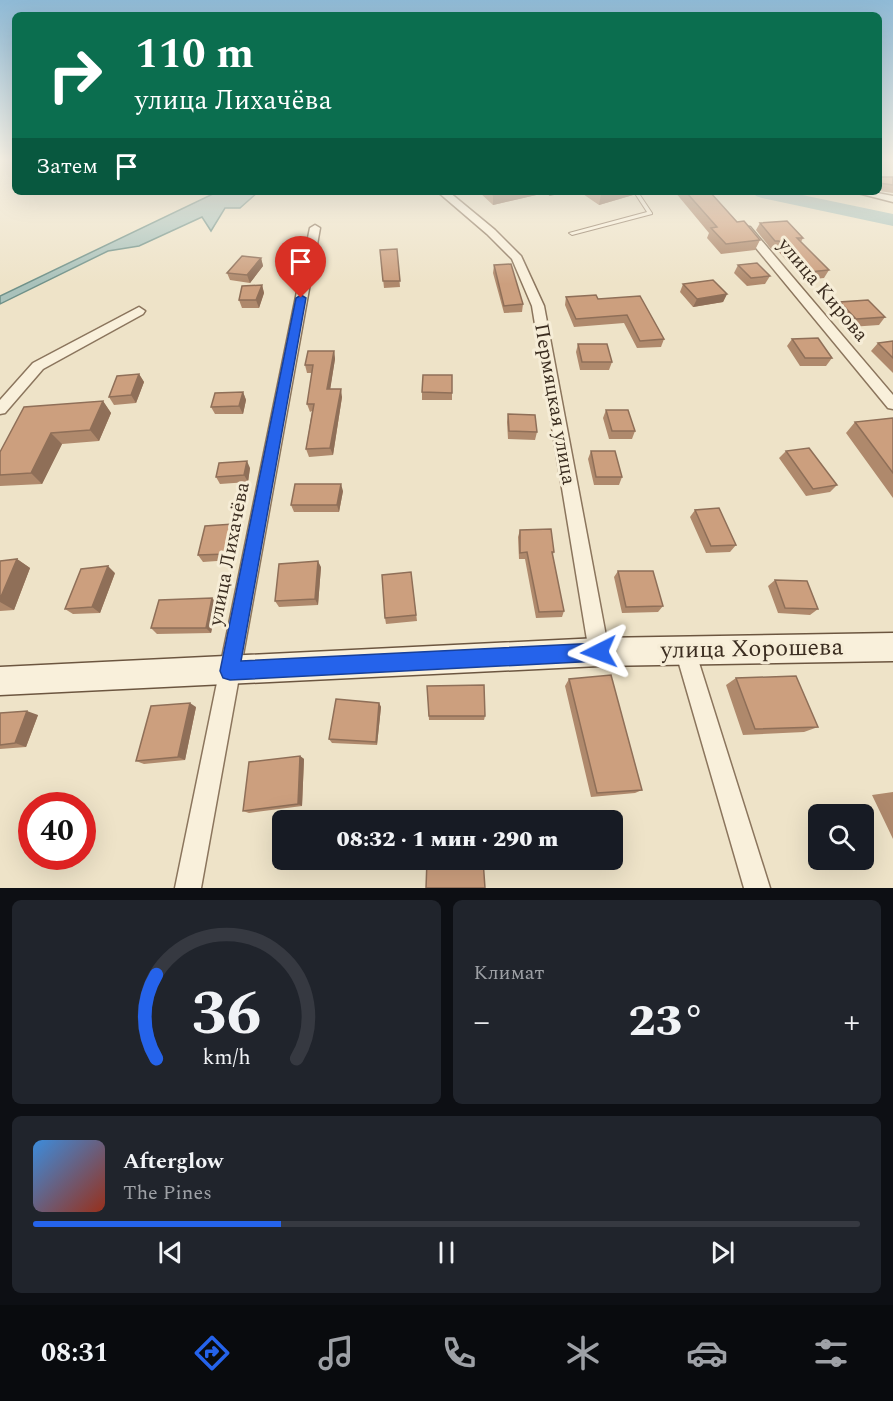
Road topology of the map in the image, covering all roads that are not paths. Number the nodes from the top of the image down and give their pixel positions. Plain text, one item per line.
1 (454, 201) edge
2 (642, 201) edge
3 (315, 228) dead end
4 (746, 229) edge
5 (572, 233) dead end
6 (139, 311) dead end
7 (886, 388) edge
8 (893, 404) edge
9 (0, 409) edge
10 (893, 647) edge
11 (685, 650) junction
12 (599, 652) junction
13 (230, 671) junction
14 (0, 681) edge
15 (188, 888) edge
16 (757, 888) edge

1 - 12 street, Пермяцкая улица
2 - 5 lane
3 - 13 street, улица Лихачёва
4 - 7 street, улица Кирова
6 - 9 street
7 - 8 street, улица Кирова
10 - 11 street, улица Хорошева
11 - 12 street, улица Хорошева
11 - 16 street
12 - 13 street, улица Хорошева
13 - 14 street, улица Хорошева
13 - 15 street, улица Лихачёва

